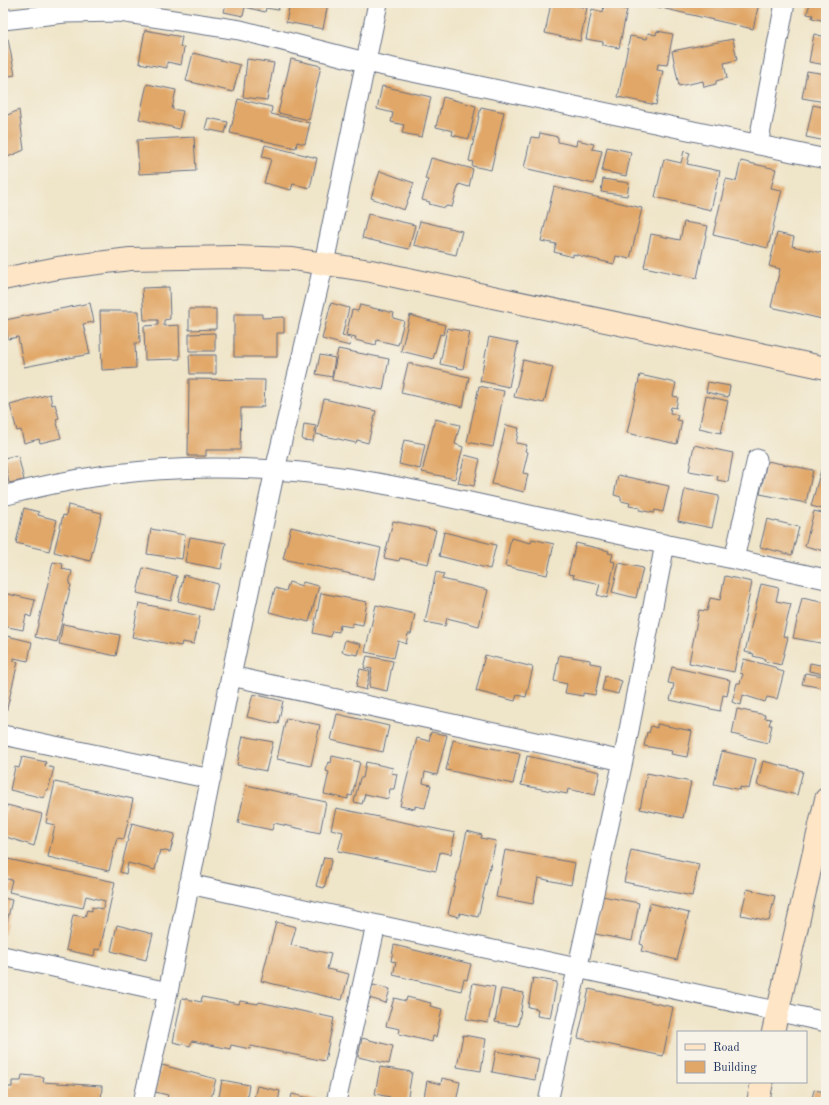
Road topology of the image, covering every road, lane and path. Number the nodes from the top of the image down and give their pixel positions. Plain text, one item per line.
1 (378, 3) edge
2 (785, 3) edge
3 (66, 8) edge
4 (3, 20) edge
5 (365, 62) junction
6 (758, 145) junction
7 (826, 159) edge
8 (324, 263) junction
9 (3, 279) edge
10 (826, 368) edge
11 (757, 459) dead end
12 (275, 470) junction
13 (3, 496) edge
14 (666, 544) junction
15 (734, 559) junction
16 (826, 579) edge
17 (231, 676) junction
18 (3, 735) edge
19 (623, 761) junction
20 (211, 780) junction
21 (826, 799) edge
22 (189, 884) junction
23 (376, 925) junction
24 (3, 956) edge
25 (578, 968) junction
26 (168, 992) junction
27 (775, 1022) edge
28 (826, 1022) edge
29 (762, 1083) edge
30 (143, 1102) edge
31 (336, 1102) edge
32 (548, 1102) edge
33 (758, 1102) edge

1 - 5 street
2 - 6 street
3 - 4 street
3 - 5 street
5 - 6 street
5 - 8 street
6 - 7 street
8 - 9 street
8 - 10 street
8 - 12 street
11 - 15 street
12 - 13 street
12 - 14 street
12 - 17 street
14 - 15 street
14 - 19 street
15 - 16 street
17 - 19 street
17 - 20 street
18 - 20 street
19 - 25 street
20 - 22 street
21 - 27 street
22 - 23 street
22 - 26 street
23 - 25 street
23 - 31 street
24 - 26 street
25 - 27 street
25 - 32 street
26 - 30 street
27 - 28 street
29 - 33 street

